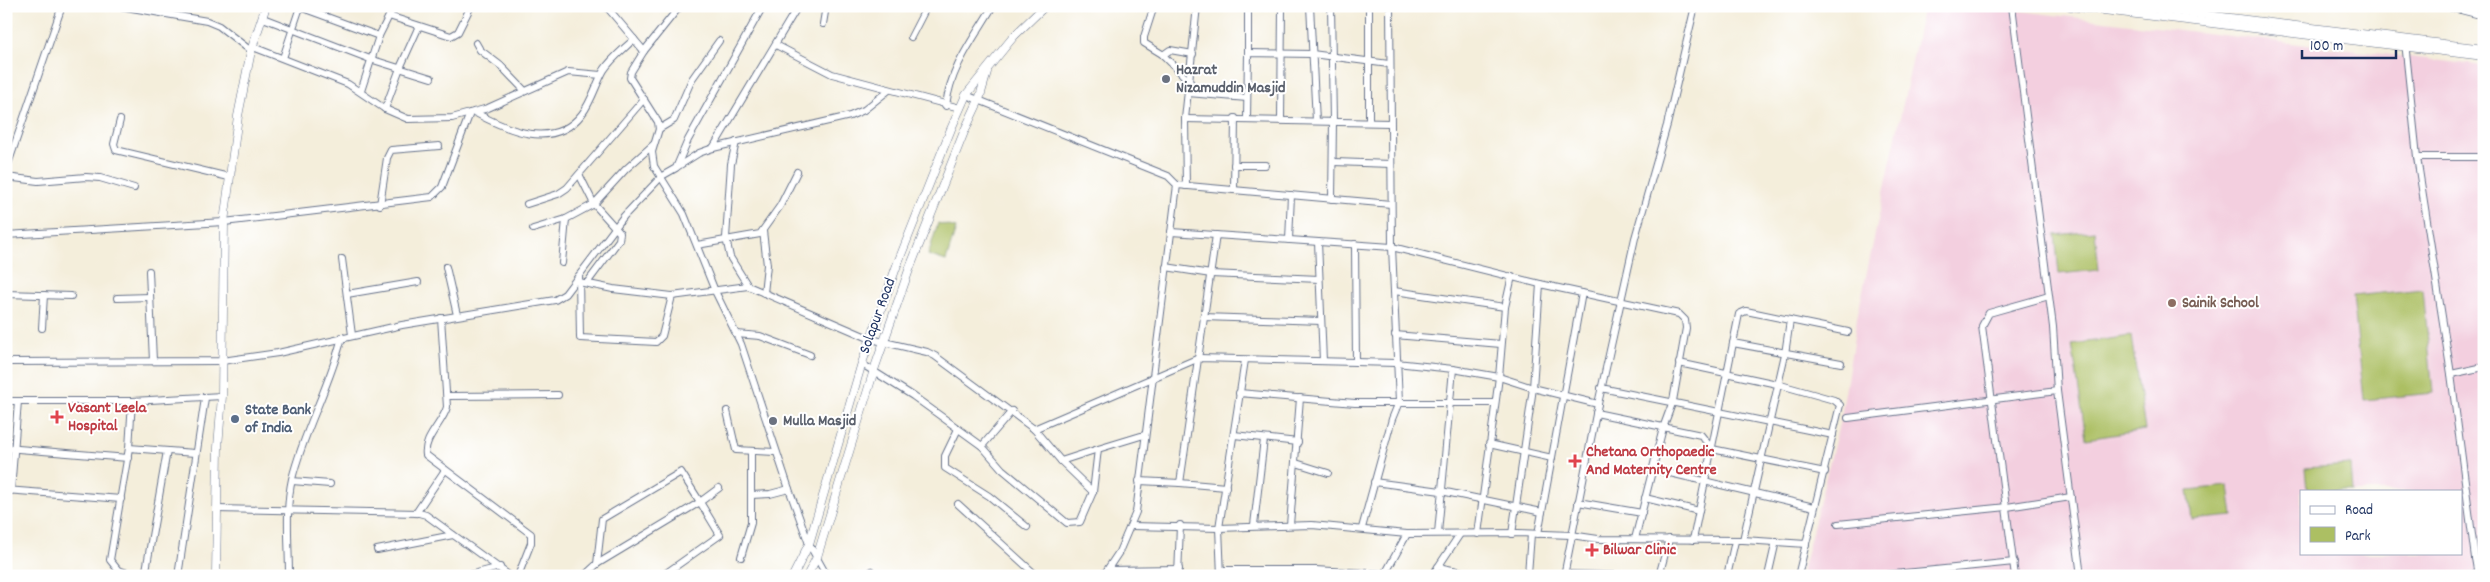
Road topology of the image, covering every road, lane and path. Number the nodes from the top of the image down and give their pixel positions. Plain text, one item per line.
1 (62, 6) edge
2 (120, 6) edge
3 (266, 6) edge
4 (394, 6) edge
5 (471, 6) edge
6 (606, 6) edge
7 (680, 6) edge
8 (763, 6) edge
9 (798, 6) edge
10 (826, 6) edge
11 (927, 6) edge
12 (993, 6) edge
13 (1045, 6) edge
14 (1154, 6) edge
15 (1197, 6) edge
16 (1248, 6) edge
17 (1282, 6) edge
18 (1310, 6) edge
19 (1331, 6) edge
20 (1369, 6) edge
21 (1390, 6) edge
22 (1695, 6) edge
23 (2012, 6) edge
24 (2070, 6) edge
25 (2133, 6) edge
26 (2445, 6) edge
27 (299, 7) edge
28 (389, 16) junction
29 (2484, 16) edge
30 (262, 18) junction
31 (823, 24) dead end
32 (419, 26) junction
33 (292, 30) junction
34 (379, 36) junction
35 (911, 37) dead end
36 (634, 39) junction
37 (719, 41) dead end
38 (2405, 42) junction
39 (476, 44) dead end
40 (776, 45) junction
41 (252, 49) junction
42 (2484, 49) edge
43 (644, 51) junction
44 (1248, 53) junction
45 (1282, 53) junction
46 (1193, 54) junction
47 (1312, 54) junction
48 (1163, 55) junction
49 (2484, 56) edge
50 (1332, 57) junction
51 (283, 58) junction
52 (370, 59) junction
53 (1369, 62) junction
54 (1389, 64) junction
55 (400, 68) junction
56 (987, 70) junction
57 (601, 75) junction
58 (431, 78) dead end
59 (1190, 82) junction
60 (889, 90) junction
61 (361, 91) junction
62 (525, 91) junction
63 (1188, 93) junction
64 (966, 95) junction
65 (1247, 98) junction
66 (644, 99) junction
67 (980, 100) junction
68 (946, 106) junction
69 (960, 108) junction
70 (385, 109) junction
71 (472, 113) junction
72 (1235, 118) junction
73 (1186, 119) junction
74 (1247, 119) junction
75 (120, 120) dead end
76 (1281, 120) junction
77 (1316, 121) junction
78 (1333, 121) junction
79 (1369, 122) junction
80 (1390, 123) junction
81 (659, 129) junction
82 (736, 142) junction
83 (655, 144) junction
84 (439, 146) dead end
85 (713, 148) junction
86 (2484, 156) edge
87 (2418, 157) junction
88 (1334, 162) junction
89 (1391, 164) junction
90 (1234, 165) junction
91 (1265, 165) dead end
92 (676, 168) junction
93 (6, 170) edge
94 (797, 172) dead end
95 (580, 176) junction
96 (662, 176) junction
97 (6, 177) edge
98 (229, 177) junction
99 (1177, 185) junction
100 (1186, 186) junction
101 (134, 188) dead end
102 (1234, 190) junction
103 (1291, 195) junction
104 (1332, 199) junction
105 (527, 204) dead end
106 (594, 204) junction
107 (1391, 204) junction
108 (380, 205) junction
109 (566, 219) junction
110 (224, 222) junction
111 (616, 226) junction
112 (533, 229) dead end
113 (763, 230) junction
114 (1171, 232) junction
115 (6, 235) edge
116 (1216, 235) junction
117 (726, 238) junction
118 (1289, 240) junction
119 (1318, 242) junction
120 (1355, 244) junction
121 (697, 245) junction
122 (1392, 247) junction
123 (342, 259) dead end
124 (562, 263) dead end
125 (446, 267) dead end
126 (1166, 267) junction
127 (149, 272) dead end
128 (1211, 274) junction
129 (1512, 276) junction
130 (1319, 279) junction
131 (582, 281) junction
132 (418, 282) dead end
133 (1540, 284) junction
134 (748, 286) junction
135 (716, 291) junction
136 (1394, 291) junction
137 (1582, 292) junction
138 (764, 293) junction
139 (6, 294) edge
140 (347, 294) junction
141 (44, 295) junction
142 (71, 296) dead end
143 (672, 296) junction
144 (2049, 296) junction
145 (117, 298) dead end
146 (150, 298) junction
147 (1621, 301) junction
148 (1504, 307) junction
149 (458, 315) junction
150 (1203, 317) junction
151 (442, 318) junction
152 (1790, 320) junction
153 (1321, 321) junction
154 (42, 328) dead end
155 (1848, 332) dead end
156 (352, 334) junction
157 (736, 334) junction
158 (1395, 335) junction
159 (342, 337) junction
160 (871, 340) junction
161 (884, 343) junction
162 (1733, 343) junction
163 (1501, 344) junction
164 (1785, 354) junction
165 (810, 355) dead end
166 (1199, 358) junction
167 (1245, 360) junction
168 (153, 361) junction
169 (222, 361) junction
170 (1323, 361) junction
171 (6, 362) edge
172 (1356, 362) junction
173 (1396, 363) junction
174 (1679, 363) junction
175 (1840, 363) dead end
176 (862, 364) junction
177 (2484, 366) edge
178 (1453, 369) junction
179 (874, 370) junction
180 (1727, 374) junction
181 (2451, 374) junction
182 (1499, 377) junction
183 (1151, 378) junction
184 (1777, 384) junction
185 (1533, 388) junction
186 (1602, 388) junction
187 (2058, 391) junction
188 (1239, 393) junction
189 (558, 395) dead end
190 (1564, 395) junction
191 (222, 396) junction
192 (448, 396) junction
193 (204, 398) junction
194 (1300, 398) junction
195 (1991, 399) junction
196 (6, 401) edge
197 (18, 401) junction
198 (132, 401) junction
199 (1673, 401) junction
200 (1399, 402) junction
201 (1450, 403) junction
202 (1495, 403) junction
203 (1598, 404) junction
204 (727, 411) dead end
205 (1012, 412) junction
206 (1596, 413) junction
207 (1718, 413) junction
208 (1848, 418) dead end
209 (1770, 421) junction
210 (1034, 428) junction
211 (1663, 428) junction
212 (958, 429) junction
213 (1144, 435) junction
214 (1234, 435) junction
215 (1833, 435) junction
216 (1264, 439) junction
217 (1298, 442) junction
218 (1489, 444) junction
219 (982, 446) junction
220 (6, 448) edge
221 (14, 448) junction
222 (129, 448) junction
223 (1098, 449) junction
224 (1712, 449) junction
225 (167, 451) junction
226 (751, 451) junction
227 (1524, 451) junction
228 (775, 452) junction
229 (195, 453) junction
230 (128, 458) junction
231 (1552, 458) junction
232 (1762, 458) junction
233 (1061, 461) junction
234 (1296, 463) junction
235 (1653, 469) junction
236 (445, 470) junction
237 (1328, 472) dead end
238 (1825, 472) junction
239 (292, 481) junction
240 (1139, 481) junction
241 (1705, 481) junction
242 (1374, 482) junction
243 (1180, 483) junction
244 (330, 484) dead end
245 (1226, 487) junction
246 (719, 488) dead end
247 (789, 489) junction
248 (8, 491) edge
249 (1441, 491) junction
250 (1093, 492) junction
251 (1754, 494) junction
252 (751, 495) junction
253 (2071, 497) junction
254 (1482, 498) junction
255 (1645, 498) junction
256 (2464, 498) edge
257 (121, 499) junction
258 (700, 502) junction
259 (1578, 502) junction
260 (958, 504) dead end
261 (1516, 507) junction
262 (1814, 507) junction
263 (2007, 507) junction
264 (217, 509) junction
265 (1699, 511) junction
266 (288, 512) junction
267 (1542, 512) junction
268 (416, 513) junction
269 (1642, 513) junction
270 (1838, 524) dead end
271 (1180, 525) junction
272 (1254, 525) junction
273 (1290, 525) junction
274 (1131, 526) junction
275 (1027, 527) dead end
276 (1219, 528) junction
277 (1362, 528) junction
278 (1438, 533) junction
279 (1407, 534) junction
280 (1460, 534) junction
281 (1478, 534) junction
282 (1512, 534) junction
283 (1535, 534) junction
284 (453, 535) junction
285 (1571, 535) junction
286 (1635, 539) junction
287 (1670, 539) junction
288 (1693, 540) junction
289 (1743, 540) junction
290 (1735, 541) junction
291 (1776, 541) junction
292 (809, 544) junction
293 (1806, 544) junction
294 (377, 550) dead end
295 (741, 557) dead end
296 (817, 557) junction
297 (2475, 558) junction
298 (2014, 562) junction
299 (2484, 562) edge
300 (598, 564) junction
301 (500, 567) junction
302 (1438, 567) junction
303 (1108, 570) junction
304 (1178, 572) edge
305 (1221, 573) edge
306 (1315, 573) edge
307 (593, 574) edge
308 (1467, 574) edge
309 (1384, 575) edge
310 (1528, 575) edge
311 (1564, 575) edge
312 (137, 576) edge
313 (145, 576) edge
314 (178, 576) edge
315 (216, 576) edge
316 (289, 576) edge
317 (465, 576) edge
318 (510, 576) edge
319 (518, 576) edge
320 (584, 576) edge
321 (662, 576) edge
322 (793, 576) edge
323 (808, 576) edge
324 (827, 576) edge
325 (1037, 576) edge
326 (1103, 576) edge
327 (1432, 576) edge
328 (1641, 576) edge
329 (1659, 576) edge
330 (1727, 576) edge
331 (1768, 576) edge
332 (1798, 576) edge
333 (1875, 576) edge
334 (2015, 576) edge
335 (2081, 576) edge
336 (2478, 576) edge

1 - 93 street
2 - 41 street
3 - 30 main road
4 - 28 street
5 - 32 street
6 - 36 street
7 - 43 street
8 - 92 street
9 - 40 street
10 - 31 street
11 - 35 street
12 - 68 street
13 - 56 main road, Solapur Road
14 - 48 street
15 - 46 street
16 - 44 street
17 - 45 street
18 - 47 street
19 - 50 street
20 - 53 street
21 - 54 street
22 - 147 street
23 - 144 street
24 - 38 main road
25 - 38 main road
26 - 29 street
27 - 33 street
27 - 34 street
28 - 32 street
28 - 34 street
30 - 33 street
30 - 41 main road
32 - 55 street
33 - 51 street
33 - 52 street
34 - 52 street
36 - 43 street
36 - 57 street
37 - 81 street
38 - 42 main road
38 - 49 main road
38 - 87 street
39 - 62 street
40 - 60 street
40 - 85 street
41 - 51 street
41 - 98 main road
43 - 66 street
44 - 45 street
44 - 65 street
45 - 47 street
45 - 76 street
46 - 48 street
46 - 59 street
47 - 50 street
47 - 77 street
48 - 59 street
50 - 53 street
50 - 78 street
51 - 61 street
52 - 55 street
52 - 61 street
53 - 54 street
53 - 79 street
54 - 80 street
55 - 58 street
55 - 70 street
56 - 64 main road, Solapur Road
56 - 67 main road, Solapur Road
57 - 62 street
57 - 71 street
59 - 63 street
60 - 68 street
60 - 82 street
61 - 70 street
62 - 71 street
63 - 65 street
63 - 73 street
64 - 67 street
64 - 69 main road, Solapur Road
65 - 74 street
66 - 81 street
66 - 95 street
67 - 99 street
67 - 161 main road, Solapur Road
68 - 69 street
69 - 160 main road, Solapur Road
70 - 71 street
71 - 108 street
72 - 73 street
72 - 74 street
72 - 90 street
73 - 100 street
74 - 76 street
75 - 98 street
76 - 77 street
77 - 78 street
78 - 79 street
78 - 88 street
79 - 80 street
80 - 89 street
81 - 83 street
82 - 85 street
82 - 117 street
83 - 96 street
83 - 106 street
84 - 108 street
85 - 92 street
86 - 87 street
87 - 181 street
88 - 89 street
88 - 104 street
89 - 107 street
90 - 91 street
90 - 102 street
92 - 96 street
94 - 113 street
95 - 105 street
95 - 106 street
96 - 111 street
96 - 121 street
97 - 101 street
98 - 110 main road
99 - 100 street
99 - 114 street
100 - 102 street
102 - 103 street
103 - 104 street
103 - 118 street
104 - 107 street
106 - 109 street
106 - 111 street
107 - 122 street
108 - 110 street
109 - 112 street
109 - 124 street
110 - 115 street
110 - 169 main road
111 - 131 street
111 - 131 street
113 - 117 street
113 - 138 street
114 - 116 street
114 - 126 street
116 - 118 street
116 - 128 street
117 - 121 street
117 - 134 street
118 - 119 street
119 - 120 street
119 - 130 street
120 - 122 street
120 - 172 street
121 - 135 street
122 - 129 street
122 - 136 street
123 - 140 street
125 - 149 street
126 - 128 street
126 - 183 street
127 - 146 street
128 - 130 street
128 - 150 street
129 - 133 street
129 - 148 street
130 - 153 street
131 - 143 street
131 - 143 street
131 - 149 street
132 - 140 street
133 - 137 street
133 - 185 street
134 - 135 street
134 - 138 street
135 - 143 street
135 - 157 street
136 - 148 street
136 - 158 street
137 - 147 street
137 - 190 street
138 - 160 street
139 - 141 street
140 - 156 street
141 - 142 street
141 - 154 street
144 - 187 street
144 - 195 street
145 - 146 street
146 - 168 street
147 - 174 street
147 - 186 street
148 - 163 street
149 - 151 street
150 - 153 street
150 - 166 street
151 - 156 street
151 - 192 street
152 - 155 street
152 - 162 street
152 - 164 street
153 - 170 street
156 - 159 street
157 - 165 street
157 - 228 street
158 - 163 street
158 - 173 street
159 - 169 street
159 - 239 street
160 - 161 street
160 - 176 main road, Solapur Road
161 - 179 main road, Solapur Road
161 - 205 street
162 - 164 street
162 - 180 street
163 - 182 street
164 - 175 street
164 - 184 street
166 - 167 street
166 - 183 street
166 - 243 street
167 - 170 street
167 - 188 street
168 - 169 street
168 - 171 street
169 - 191 main road
170 - 172 street
172 - 173 street
173 - 178 street
173 - 200 street
174 - 180 street
174 - 199 street
176 - 179 street
176 - 292 main road, Solapur Road
177 - 181 street
178 - 182 street
178 - 201 street
179 - 212 street
179 - 296 main road, Solapur Road
180 - 184 street
180 - 207 street
181 - 256 street
182 - 185 street
182 - 202 street
183 - 210 street
183 - 213 street
184 - 209 street
184 - 215 street
185 - 190 street
185 - 227 street
186 - 199 street
186 - 203 street
187 - 195 street
187 - 253 street
188 - 194 street
188 - 214 street
189 - 192 street
190 - 203 street
190 - 231 street
191 - 193 street
191 - 264 main road
192 - 236 street
193 - 198 street
193 - 229 street
194 - 200 street
194 - 217 street
195 - 208 street
195 - 263 street
196 - 197 street
197 - 198 street
197 - 221 street
198 - 222 street
199 - 207 street
199 - 211 street
200 - 201 street
200 - 242 street
201 - 202 street
201 - 249 street
202 - 218 street
203 - 206 street
204 - 226 street
205 - 210 street
205 - 219 street
206 - 211 street
206 - 259 street
207 - 209 street
207 - 224 street
209 - 215 street
209 - 232 street
210 - 233 street
211 - 224 street
211 - 235 street
212 - 219 street
212 - 275 street
213 - 223 street
213 - 240 street
214 - 216 street
214 - 245 street
215 - 238 street
216 - 217 street
216 - 272 street
217 - 234 street
218 - 227 street
218 - 254 street
219 - 250 street
220 - 221 street
221 - 230 street
221 - 248 street
222 - 225 street
222 - 230 street
223 - 233 street
223 - 250 street
224 - 232 street
224 - 241 street
225 - 229 street
225 - 313 street
226 - 228 street
226 - 252 street
227 - 231 street
227 - 261 street
228 - 247 street
229 - 314 street
230 - 257 street
231 - 267 street
232 - 238 street
232 - 251 street
233 - 250 street
234 - 237 street
234 - 273 street
235 - 241 street
235 - 255 street
236 - 268 street
236 - 319 street
238 - 262 street
239 - 244 street
239 - 266 street
240 - 243 street
240 - 274 street
241 - 251 street
241 - 265 street
242 - 249 street
242 - 277 street
243 - 245 street
245 - 276 street
246 - 258 street
247 - 252 street
247 - 292 street
248 - 257 street
249 - 254 street
249 - 278 street
251 - 262 street
251 - 289 street
252 - 295 street
253 - 263 street
253 - 335 street
254 - 261 street
254 - 281 street
255 - 265 street
255 - 269 street
256 - 297 street
257 - 312 street
258 - 300 street
258 - 300 street
258 - 321 street
259 - 269 street
259 - 285 street
260 - 325 street
261 - 267 street
261 - 282 street
262 - 293 street
263 - 270 street
263 - 298 street
264 - 266 street
264 - 315 main road
265 - 288 street
266 - 268 street
266 - 316 street
267 - 283 street
268 - 284 street
269 - 286 street
271 - 274 street
271 - 276 street
271 - 304 street
272 - 273 street
272 - 276 street
273 - 277 street
274 - 303 street
276 - 305 street
277 - 279 street
278 - 279 street
278 - 280 street
279 - 309 street
280 - 281 street
280 - 302 street
281 - 282 street
282 - 283 street
283 - 285 street
283 - 310 street
284 - 294 street
284 - 301 street
285 - 286 street
285 - 311 street
286 - 287 street
287 - 288 street
287 - 329 street
288 - 290 street
289 - 290 street
289 - 291 street
290 - 330 street
291 - 293 street
291 - 331 street
292 - 296 street
292 - 322 main road, Solapur Road
293 - 332 street
296 - 323 main road, Solapur Road
296 - 324 street
297 - 299 street
297 - 336 street
298 - 333 street
298 - 334 street
300 - 307 street
301 - 317 street
301 - 318 street
302 - 308 street
302 - 327 street
303 - 304 street
303 - 326 street
305 - 306 street
306 - 309 street
307 - 320 street
308 - 310 street
311 - 328 street

